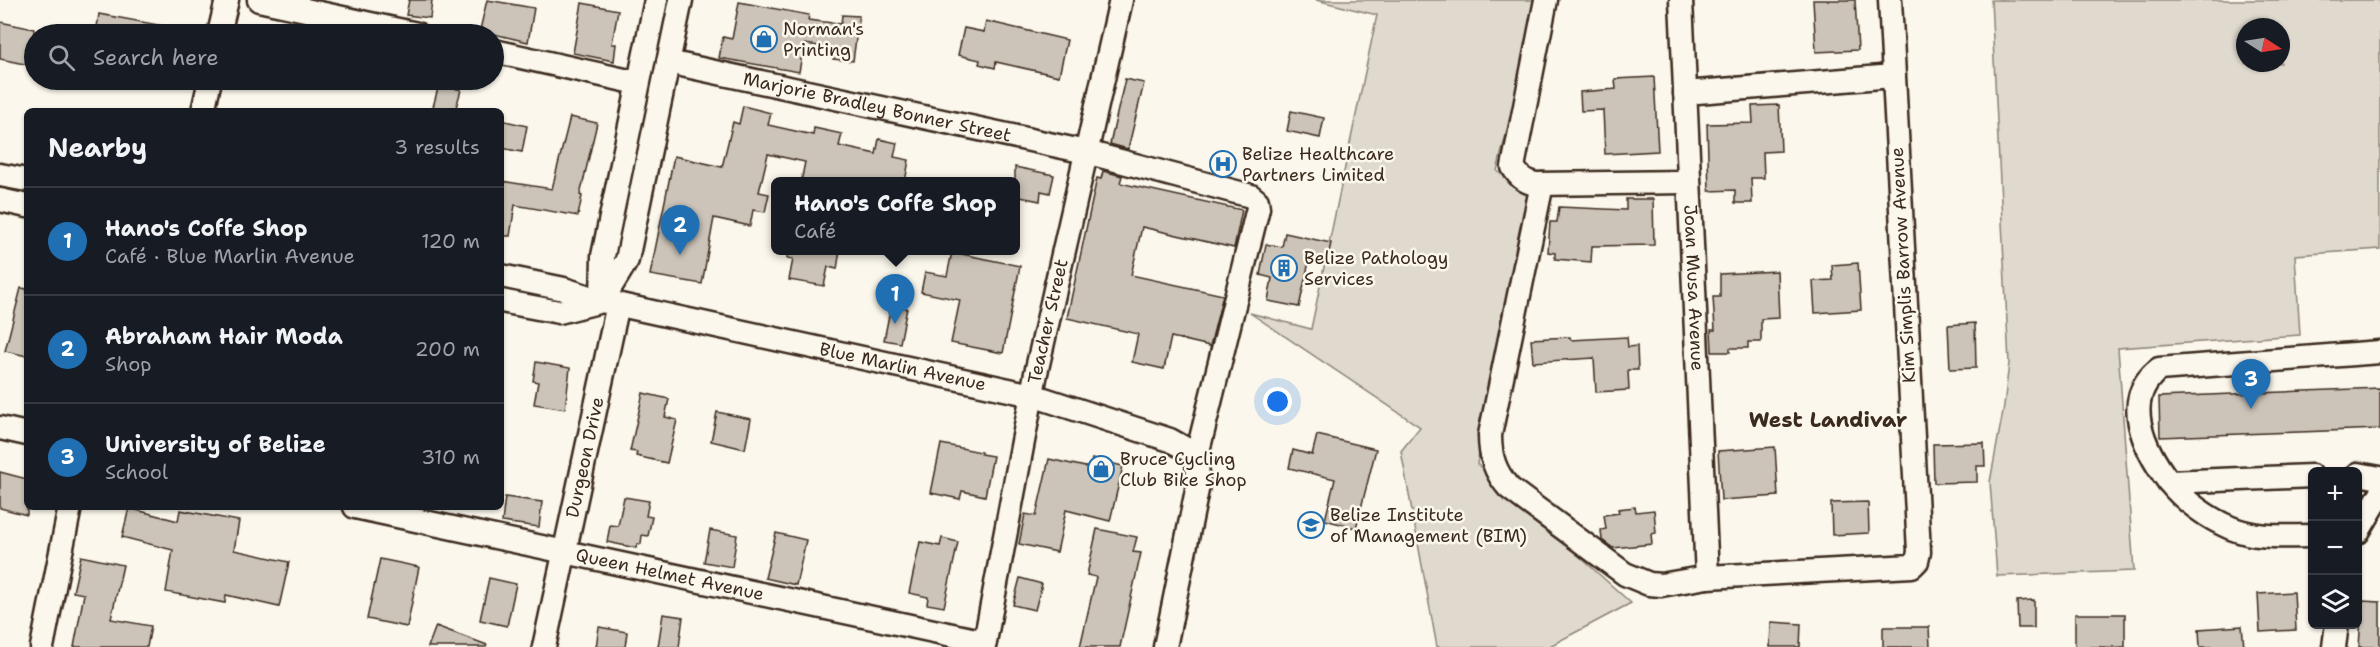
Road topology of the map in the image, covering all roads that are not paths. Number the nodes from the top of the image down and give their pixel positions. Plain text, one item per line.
1 (227, 0) edge
2 (259, 0) edge
3 (656, 0) edge
4 (681, 0) edge
5 (1122, 0) edge
6 (1546, 0) edge
7 (1681, 0) edge
8 (1890, 0) edge
9 (221, 24) edge
10 (371, 24) edge
11 (504, 53) edge
12 (668, 62) junction
13 (1893, 75) junction
14 (638, 82) junction
15 (208, 90) edge
16 (1685, 93) junction
17 (204, 108) edge
18 (1086, 152) junction
19 (0, 175) edge
20 (24, 179) edge
21 (1688, 182) junction
22 (1542, 184) junction
23 (0, 200) edge
24 (24, 205) edge
25 (504, 277) edge
26 (504, 302) edge
27 (610, 303) junction
28 (2380, 352) edge
29 (1032, 395) junction
30 (0, 428) edge
31 (24, 433) edge
32 (1197, 455) junction
33 (2362, 475) edge
34 (2308, 476) edge
35 (2380, 478) edge
36 (2169, 482) junction
37 (2380, 495) edge
38 (69, 510) edge
39 (368, 510) edge
40 (2362, 525) edge
41 (2308, 536) edge
42 (566, 554) junction
43 (1707, 577) junction
44 (2336, 629) edge
45 (985, 644) edge
46 (42, 647) edge
47 (544, 647) edge
48 (1165, 647) edge
49 (2334, 647) edge

1 - 9 street
2 - 10 street
3 - 14 street
4 - 12 street
5 - 18 street, Teacher Street
6 - 22 street
7 - 16 street, Joan Musa Avenue
8 - 13 street, Kim Simplis Barrow Avenue
11 - 14 street
12 - 18 street, Marjorie Bradley Bonner Street
12 - 27 street
13 - 16 street
13 - 43 street, Kim Simplis Barrow Avenue
14 - 27 street
15 - 17 street
16 - 21 street, Joan Musa Avenue
18 - 29 street, Teacher Street
18 - 32 street, Marjorie Bradley Bonner Street
19 - 20 street
21 - 22 street
21 - 43 street, Joan Musa Avenue
22 - 43 street
23 - 24 street
25 - 27 street, Blue Marlin Avenue
26 - 27 street, Blue Marlin Avenue
27 - 29 street, Blue Marlin Avenue
27 - 42 street, Durgeon Drive
28 - 36 street
29 - 32 street, Blue Marlin Avenue
29 - 45 street, Teacher Street
30 - 31 street
32 - 48 street
33 - 35 street
34 - 36 street
36 - 41 street
37 - 40 street
38 - 46 street
39 - 42 street, Queen Helmet Avenue
42 - 45 street, Queen Helmet Avenue
42 - 47 street, Durgeon Drive
44 - 49 street

